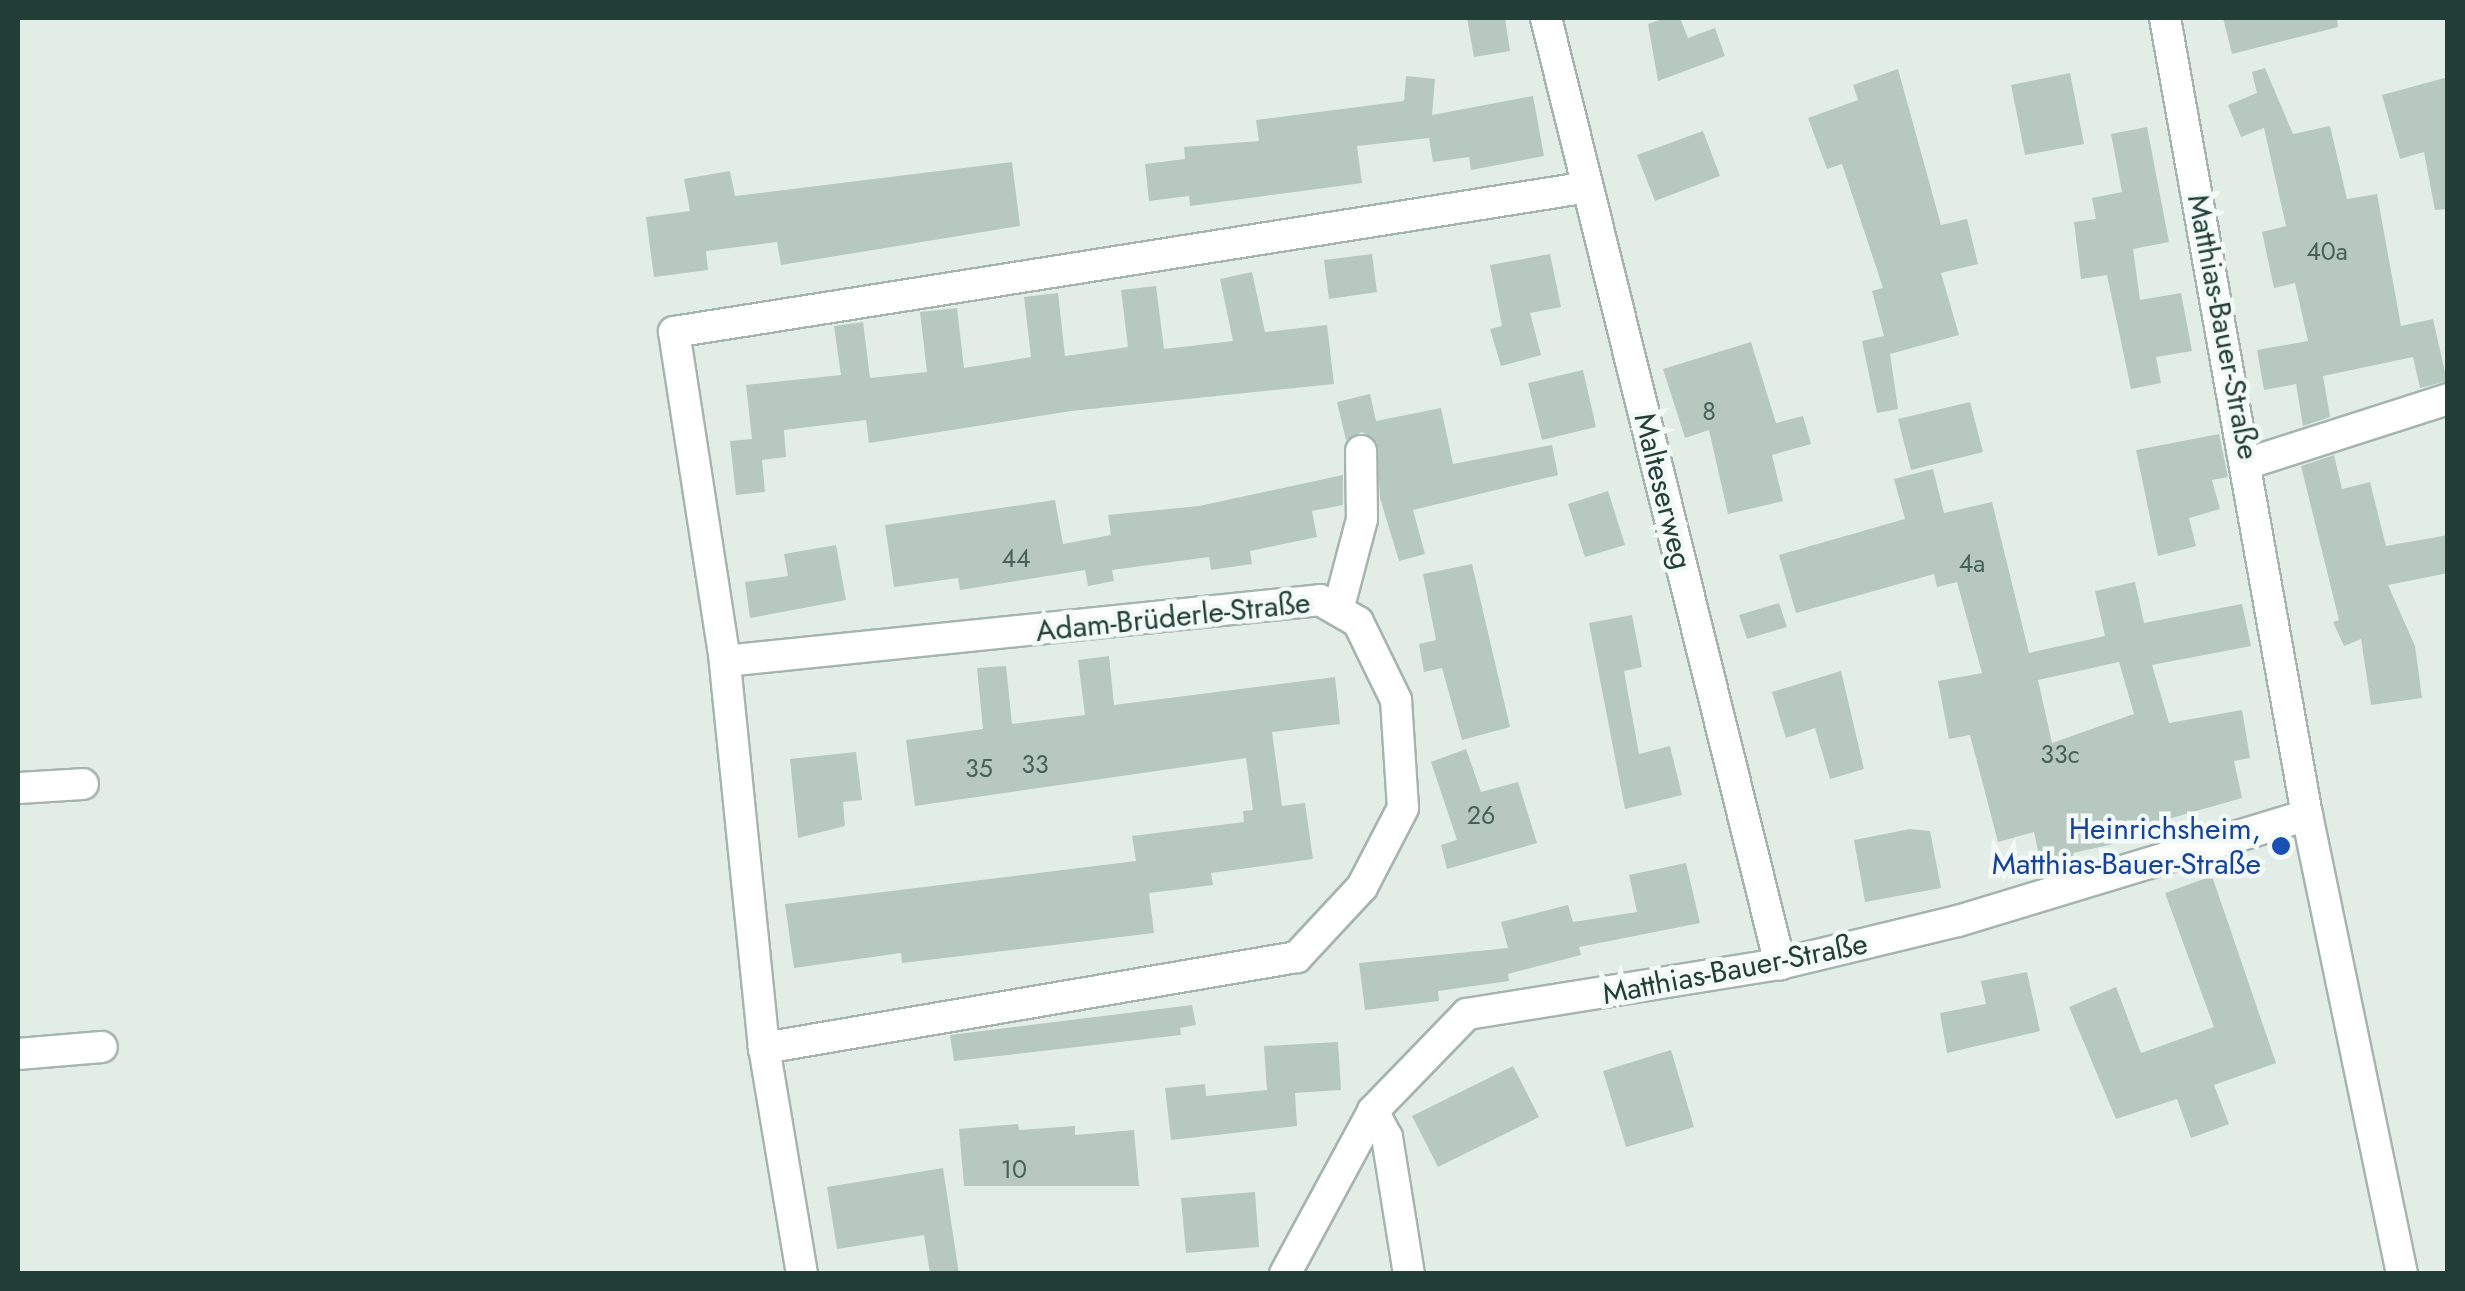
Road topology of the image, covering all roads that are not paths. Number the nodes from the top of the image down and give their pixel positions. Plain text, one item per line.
1 (1546, 18) edge
2 (2165, 18) edge
3 (1588, 188) junction
4 (2448, 398) edge
5 (1361, 451) dead end
6 (2249, 463) junction
7 (1338, 610) junction
8 (725, 661) junction
9 (83, 784) dead end
10 (18, 788) edge
11 (2307, 815) junction
12 (1780, 964) junction
13 (102, 1047) dead end
14 (764, 1048) junction
15 (18, 1054) edge
16 (1373, 1111) junction
17 (802, 1274) edge
18 (1285, 1274) edge
19 (1409, 1274) edge
20 (2402, 1274) edge

1 - 3 street, Malteserweg
2 - 6 street, Matthias-Bauer-Straße
3 - 8 street
3 - 12 street, Malteserweg
4 - 6 street
5 - 7 street
6 - 11 street, Matthias-Bauer-Straße
7 - 8 street, Adam-Brüderle-Straße
7 - 14 street, Adam-Brüderle-Straße
8 - 14 street
9 - 10 street
11 - 12 street, Matthias-Bauer-Straße
11 - 20 street, Matthias-Bauer-Straße
12 - 16 street, Matthias-Bauer-Straße
13 - 15 street
14 - 17 street
16 - 18 street, Matthias-Bauer-Straße
16 - 19 street

